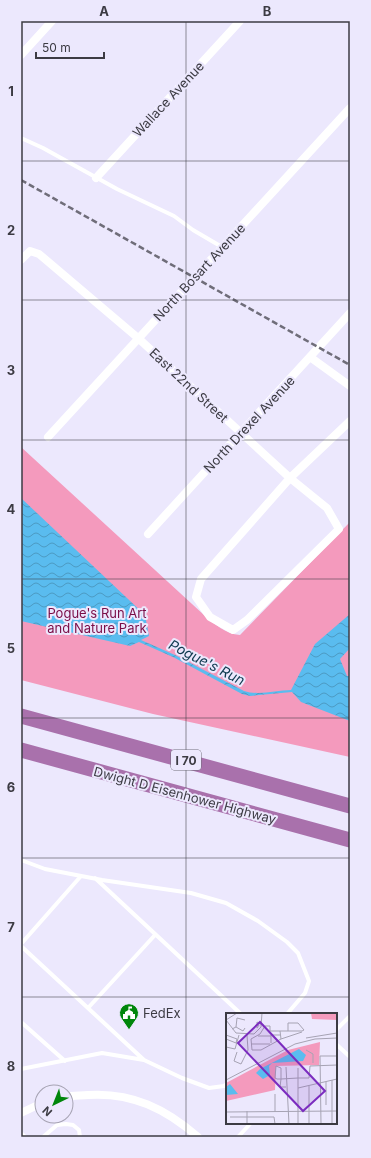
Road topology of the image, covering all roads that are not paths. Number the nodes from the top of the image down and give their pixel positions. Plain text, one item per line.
1 (52, 21) edge
2 (240, 21) edge
3 (21, 55) edge
4 (350, 108) edge
5 (21, 138) edge
6 (96, 178) junction
7 (222, 247) junction
8 (21, 260) edge
9 (350, 314) edge
10 (138, 338) junction
11 (310, 357) junction
12 (350, 386) edge
13 (350, 421) edge
14 (241, 432) junction
15 (48, 437) dead end
16 (290, 478) junction
17 (148, 534) dead end
18 (21, 716) edge
19 (21, 750) edge
20 (350, 806) edge
21 (350, 840) edge
22 (21, 860) edge
23 (80, 876) junction
24 (94, 878) junction
25 (155, 935) junction
26 (21, 945) edge
27 (88, 1008) junction
28 (240, 1013) edge
29 (288, 1013) edge
30 (350, 1016) edge
31 (21, 1022) edge
32 (337, 1029) edge
33 (337, 1045) edge
34 (350, 1056) edge
35 (144, 1060) junction
36 (65, 1061) junction
37 (21, 1069) edge
38 (226, 1085) edge
39 (74, 1096) edge
40 (34, 1107) edge
41 (21, 1113) edge
42 (250, 1124) edge
43 (21, 1132) edge
44 (25, 1137) edge
45 (43, 1137) edge
46 (80, 1137) edge
47 (198, 1137) edge
48 (238, 1137) edge

1 - 3 street
2 - 6 street, Wallace Avenue
4 - 7 street, North Bosart Avenue
5 - 6 lane
6 - 7 lane
7 - 10 street, North Bosart Avenue
8 - 10 street, East 22nd Street
9 - 11 street, North Drexel Avenue
10 - 14 street, East 22nd Street
10 - 15 street, North Bosart Avenue
11 - 12 street
11 - 14 street, North Drexel Avenue
13 - 16 street
14 - 16 street, East 22nd Street
14 - 17 street, North Drexel Avenue
16 - 16 street, East 22nd Street
18 - 20 highway, I 70
19 - 21 highway, Dwight D Eisenhower Highway
22 - 23 lane
23 - 24 lane
23 - 26 lane
24 - 25 lane
24 - 29 lane
25 - 27 lane
25 - 28 lane
26 - 27 lane
27 - 35 lane
30 - 32 lane
31 - 36 lane
33 - 34 lane
35 - 36 lane
35 - 38 lane
36 - 37 lane
39 - 47 street
40 - 41 street
42 - 48 lane
43 - 44 lane
45 - 46 lane

